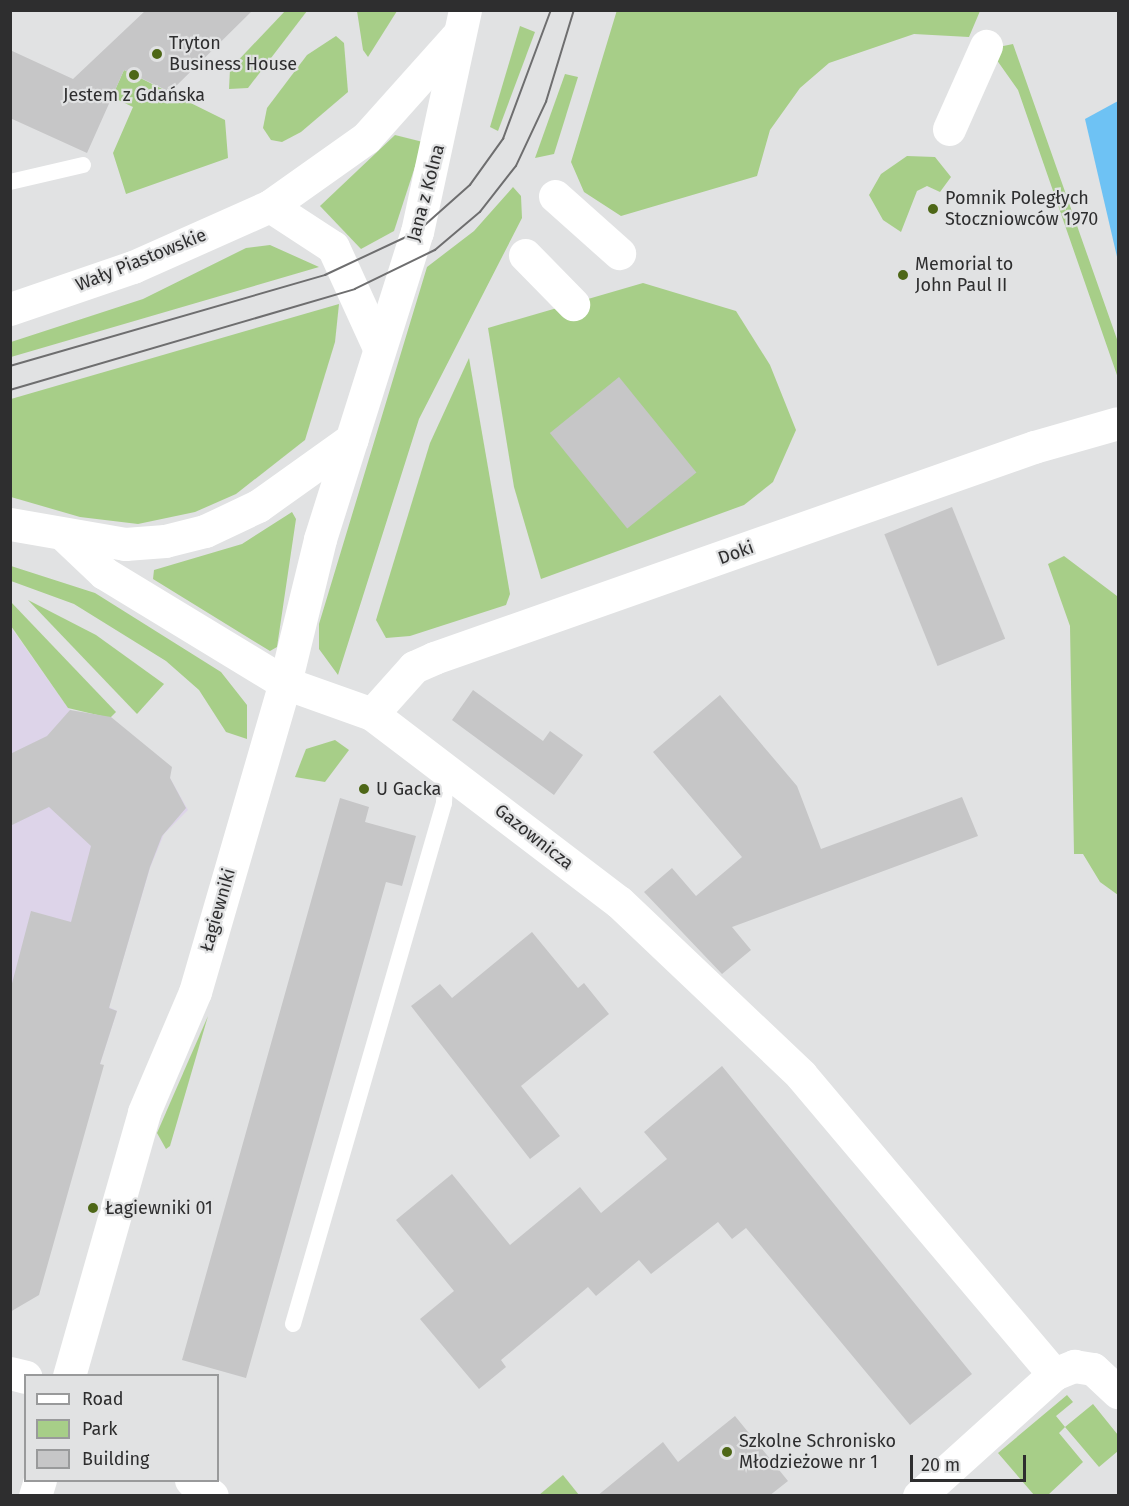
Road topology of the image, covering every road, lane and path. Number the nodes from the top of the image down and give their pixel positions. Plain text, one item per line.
1 (462, 23) edge
2 (986, 46) dead end
3 (949, 129) dead end
4 (83, 165) dead end
5 (10, 182) edge
6 (555, 196) dead end
7 (270, 206) junction
8 (619, 253) dead end
9 (525, 255) dead end
10 (573, 304) dead end
11 (10, 309) edge
12 (379, 348) junction
13 (1119, 423) edge
14 (352, 439) junction
15 (10, 524) edge
16 (66, 537) junction
17 (285, 683) junction
18 (372, 714) junction
19 (446, 768) junction
20 (293, 1324) dead end
21 (70, 1374) edge
22 (1054, 1374) junction
23 (1119, 1392) edge
24 (193, 1482) edge
25 (212, 1496) edge
26 (919, 1496) edge

1 - 7 street, Jana z Kolna
1 - 12 street, Jana z Kolna
2 - 3 street
4 - 5 lane
6 - 8 street
7 - 11 street, Wały Piastowskie
7 - 12 street
9 - 10 street
12 - 14 street
13 - 18 street, Doki
14 - 16 street
14 - 17 street, Łagiewniki
15 - 16 street
16 - 17 street
17 - 18 street, Gazownicza
17 - 21 street, Łagiewniki
18 - 19 street, Gazownicza
19 - 20 lane
19 - 22 street, Gazownicza
22 - 23 street
22 - 26 street
24 - 25 street

